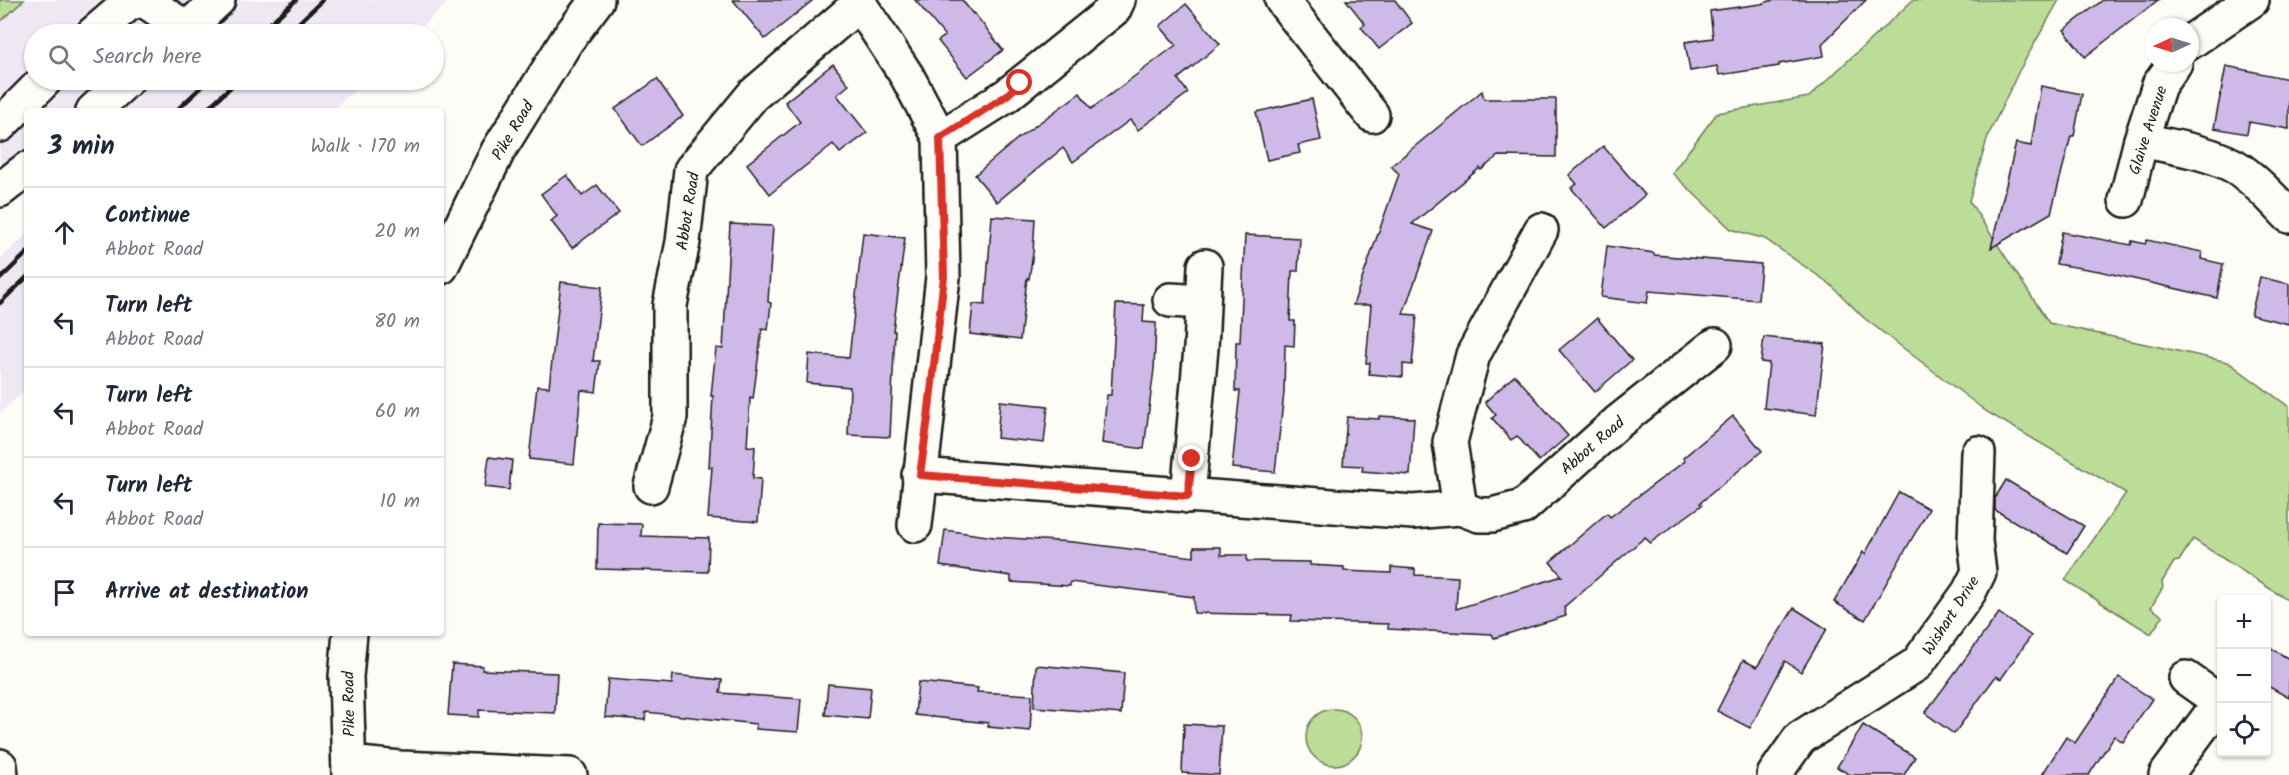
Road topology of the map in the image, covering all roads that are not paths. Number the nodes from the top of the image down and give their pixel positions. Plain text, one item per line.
1 (143, 0) edge
2 (218, 0) edge
3 (597, 0) edge
4 (1118, 0) edge
5 (1282, 0) edge
6 (2252, 0) edge
7 (858, 1) edge
8 (105, 24) edge
9 (174, 24) edge
10 (192, 24) edge
11 (2199, 36) edge
12 (2168, 72) edge
13 (35, 90) edge
14 (116, 90) edge
15 (96, 108) edge
16 (1372, 115) dead end
17 (0, 125) edge
18 (940, 138) junction
19 (2141, 140) junction
20 (24, 171) edge
21 (0, 190) edge
22 (2126, 200) dead end
23 (2289, 216) edge
24 (1540, 230) dead end
25 (444, 261) edge
26 (1205, 266) dead end
27 (1170, 300) dead end
28 (1203, 302) junction
29 (1715, 345) dead end
30 (1978, 453) dead end
31 (920, 475) junction
32 (651, 486) dead end
33 (1188, 496) junction
34 (1460, 508) junction
35 (915, 525) dead end
36 (350, 636) edge
37 (2186, 678) dead end
38 (2217, 699) edge
39 (2220, 703) edge
40 (0, 766) edge
41 (349, 769) edge
42 (1, 775) edge
43 (570, 775) edge
44 (1774, 775) edge
45 (2166, 775) edge

1 - 8 street
1 - 9 street
2 - 10 street
3 - 25 street, Pike Road
4 - 18 street
5 - 16 street
6 - 11 street
7 - 18 street, Abbot Road
7 - 32 street, Abbot Road
12 - 19 street, Glaive Avenue
13 - 17 street
14 - 15 street
18 - 31 street, Abbot Road
19 - 22 street, Glaive Avenue
19 - 23 street
20 - 21 street
24 - 34 street
26 - 28 street
27 - 28 street
28 - 33 street
29 - 34 street, Abbot Road
30 - 44 street, Wishart Drive
31 - 33 street, Abbot Road
31 - 35 street, Abbot Road
33 - 34 street, Abbot Road
36 - 41 street, Pike Road
37 - 38 street
39 - 45 street
40 - 42 street
41 - 43 street

